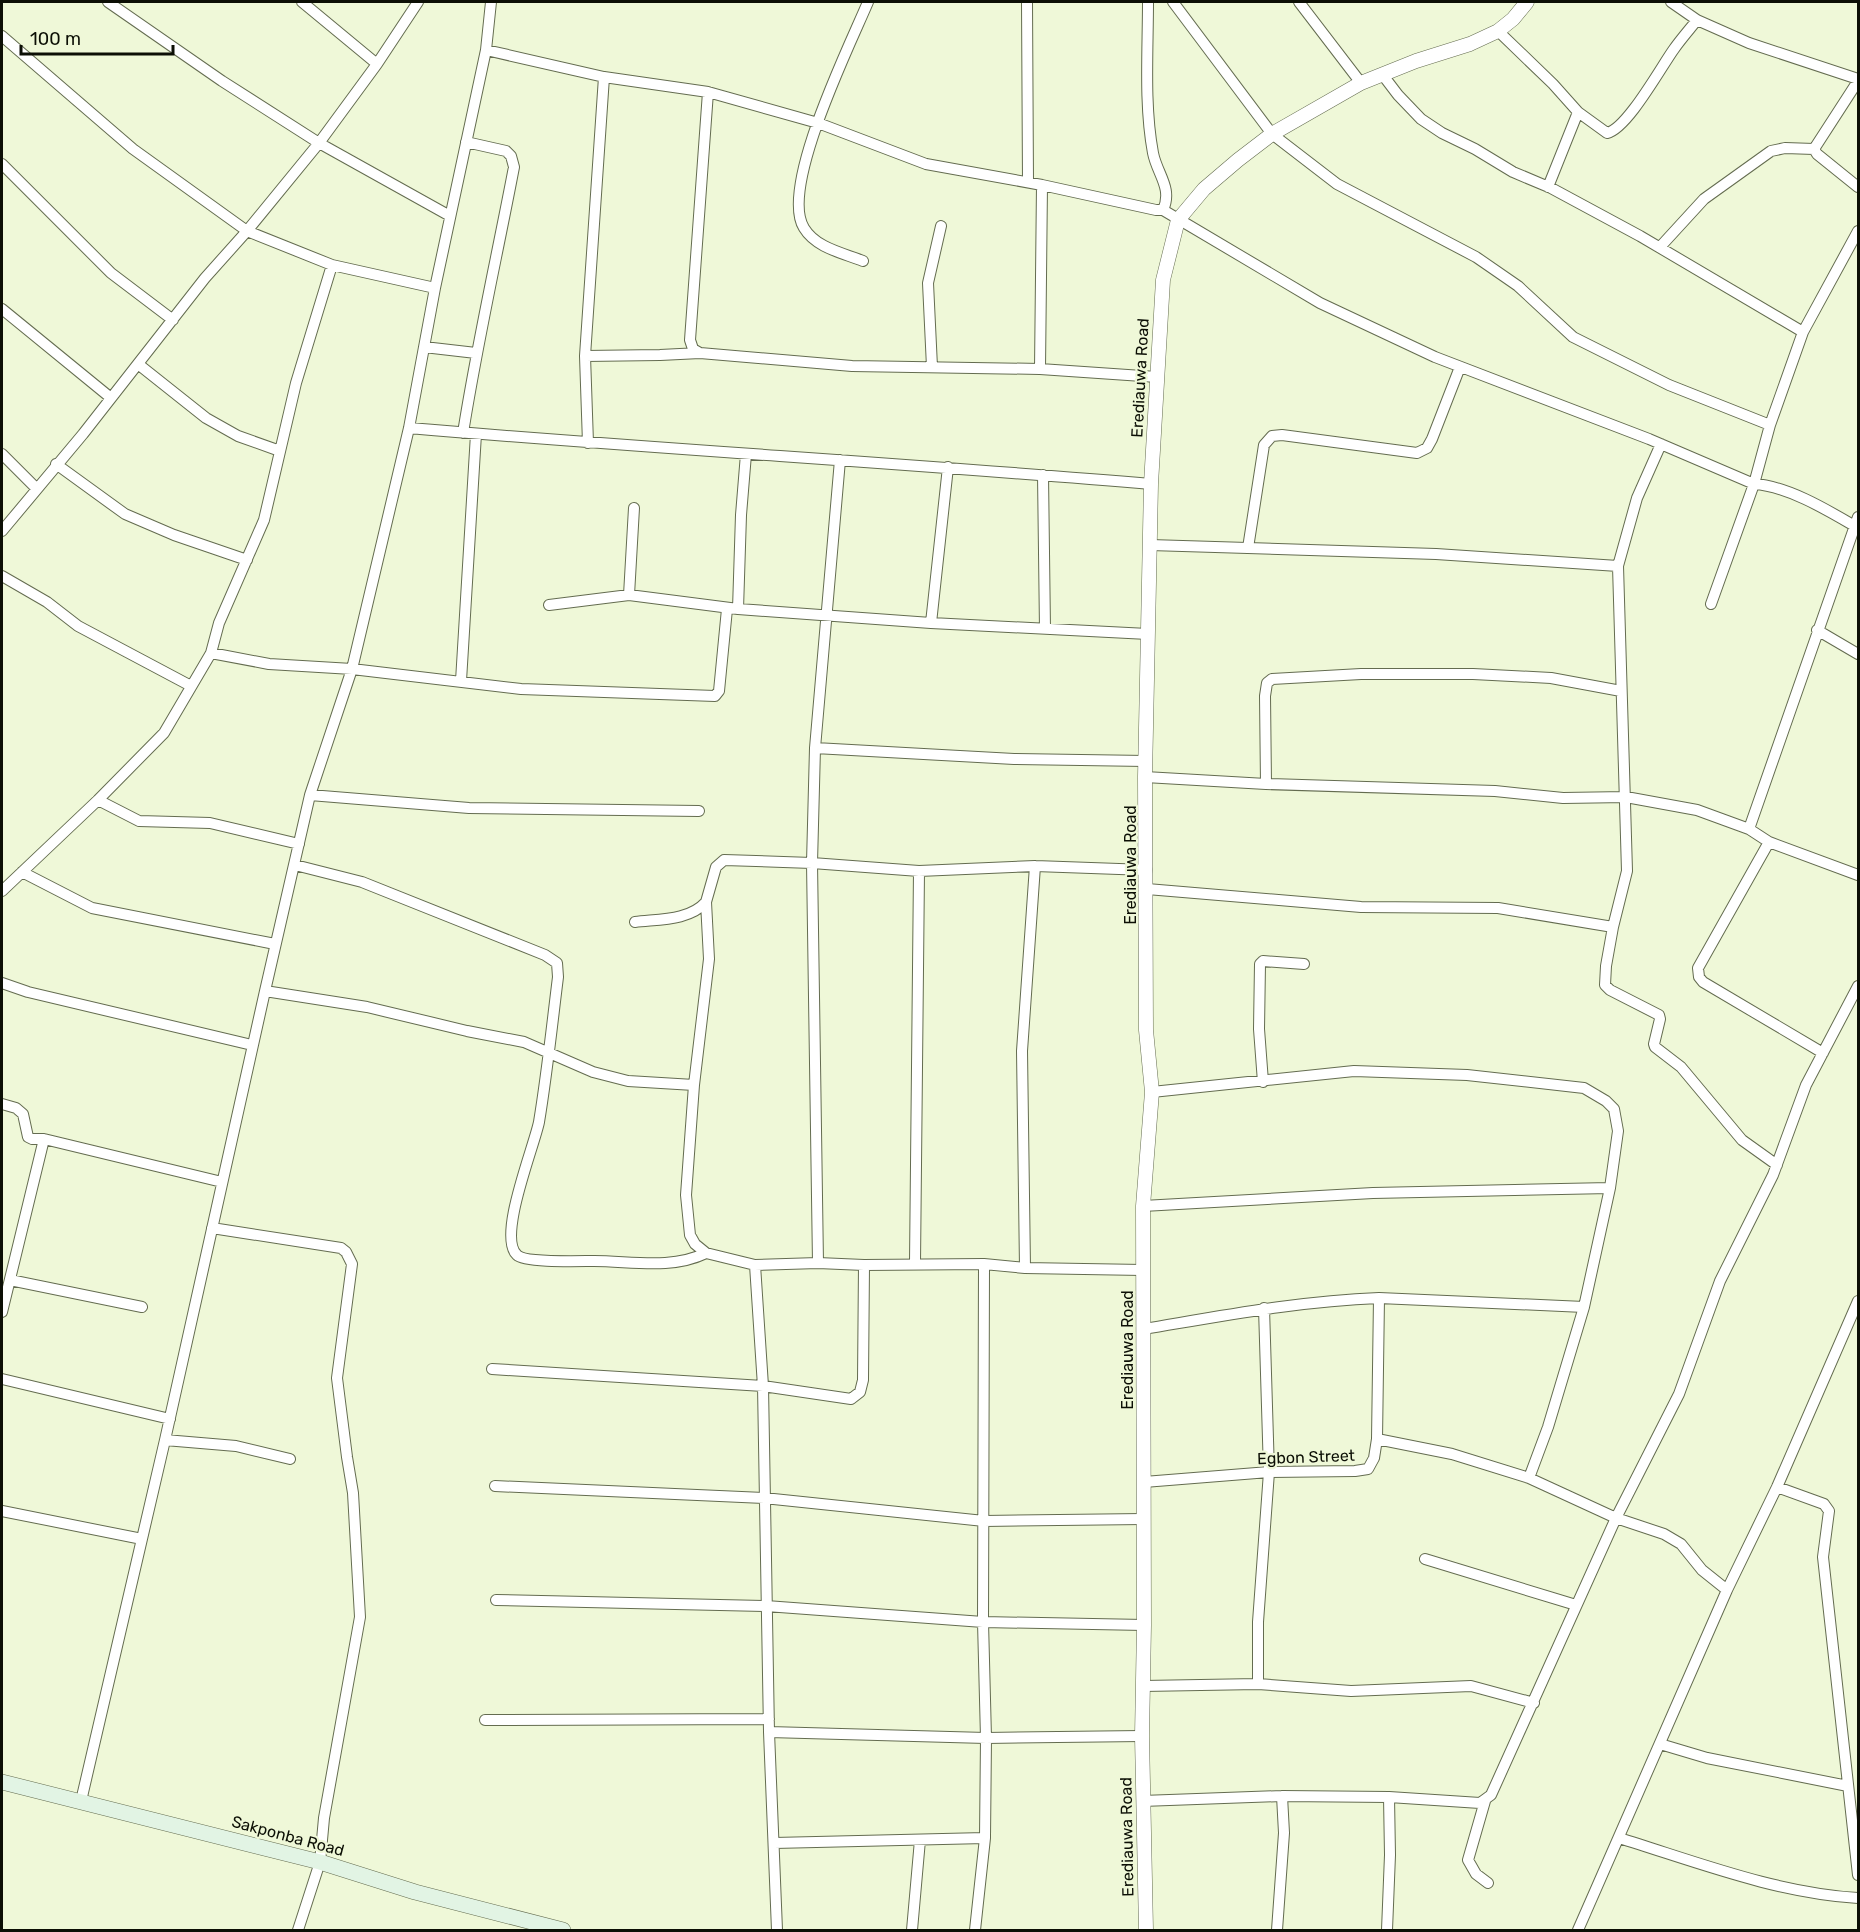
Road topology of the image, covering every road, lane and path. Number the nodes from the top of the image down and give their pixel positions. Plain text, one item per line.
1 (108, 2) edge
2 (302, 2) edge
3 (418, 2) edge
4 (491, 2) edge
5 (868, 2) edge
6 (1027, 2) edge
7 (1148, 2) edge
8 (1173, 2) edge
9 (1299, 2) edge
10 (1525, 2) edge
11 (1671, 2) edge
12 (1697, 20) junction
13 (1498, 31) junction
14 (2, 36) edge
15 (486, 50) junction
16 (377, 64) junction
17 (1382, 74) junction
18 (604, 77) junction
19 (1858, 80) edge
20 (1361, 83) junction
21 (708, 92) junction
22 (1578, 112) junction
23 (818, 123) junction
24 (1272, 134) junction
25 (466, 142) junction
26 (319, 143) junction
27 (1814, 149) junction
28 (2, 164) edge
29 (1028, 182) junction
30 (1042, 185) junction
31 (1548, 187) junction
32 (1858, 187) edge
33 (1163, 210) junction
34 (450, 216) junction
35 (1178, 220) junction
36 (941, 226) dead end
37 (247, 231) junction
38 (1858, 231) edge
39 (1660, 248) junction
40 (863, 261) dead end
41 (332, 265) junction
42 (435, 288) junction
43 (2, 309) edge
44 (173, 320) junction
45 (1803, 332) junction
46 (424, 347) junction
47 (476, 353) junction
48 (700, 353) junction
49 (585, 356) junction
50 (138, 364) junction
51 (932, 367) junction
52 (1460, 367) junction
53 (1040, 369) junction
54 (1157, 377) junction
55 (111, 398) junction
56 (1770, 424) junction
57 (409, 428) junction
58 (463, 433) junction
59 (476, 434) junction
60 (588, 443) junction
61 (1661, 444) junction
62 (280, 451) junction
63 (2, 454) edge
64 (747, 454) junction
65 (840, 460) junction
66 (56, 464) junction
67 (948, 467) junction
68 (1043, 475) junction
69 (1151, 484) junction
70 (1754, 484) junction
71 (36, 488) junction
72 (634, 508) dead end
73 (1857, 524) edge
74 (2, 531) edge
75 (1150, 545) junction
76 (1248, 548) junction
77 (247, 560) junction
78 (1618, 566) junction
79 (2, 576) edge
80 (629, 595) junction
81 (549, 604) dead end
82 (1711, 604) dead end
83 (733, 609) junction
84 (826, 616) junction
85 (931, 623) junction
86 (1045, 629) junction
87 (1817, 630) junction
88 (1148, 634) junction
89 (211, 653) junction
90 (1858, 654) edge
91 (352, 669) junction
92 (460, 681) junction
93 (191, 686) junction
94 (1621, 691) junction
95 (815, 748) junction
96 (1146, 761) junction
97 (1145, 777) junction
98 (1266, 784) junction
99 (310, 795) junction
100 (1626, 797) junction
101 (98, 800) junction
102 (699, 811) dead end
103 (1749, 829) junction
104 (1769, 842) junction
105 (299, 844) junction
106 (812, 863) junction
107 (295, 865) junction
108 (1035, 866) junction
109 (920, 870) junction
110 (1147, 870) junction
111 (22, 872) junction
112 (1858, 875) edge
113 (1147, 889) junction
114 (2, 891) edge
115 (706, 902) junction
116 (635, 922) dead end
117 (1613, 927) junction
118 (275, 944) junction
119 (1304, 964) dead end
120 (2, 983) edge
121 (1858, 986) edge
122 (265, 991) junction
123 (252, 1045) junction
124 (548, 1052) junction
125 (1823, 1053) junction
126 (1263, 1082) junction
127 (694, 1085) junction
128 (1152, 1092) junction
129 (2, 1104) edge
130 (44, 1139) junction
131 (1777, 1165) junction
132 (222, 1182) junction
133 (1610, 1188) junction
134 (1143, 1206) junction
135 (212, 1228) junction
136 (706, 1253) junction
137 (818, 1263) junction
138 (915, 1263) junction
139 (984, 1264) junction
140 (755, 1265) junction
141 (864, 1265) junction
142 (1025, 1268) junction
143 (1143, 1270) junction
144 (10, 1280) junction
145 (1379, 1298) junction
146 (1858, 1301) edge
147 (142, 1306) dead end
148 (1584, 1307) junction
149 (1263, 1308) junction
150 (2, 1312) edge
151 (1144, 1329) junction
152 (492, 1369) dead end
153 (2, 1379) edge
154 (763, 1386) junction
155 (170, 1419) junction
156 (1377, 1439) junction
157 (165, 1440) junction
158 (290, 1459) dead end
159 (1269, 1472) junction
160 (1529, 1478) junction
161 (1144, 1482) junction
162 (495, 1486) dead end
163 (1777, 1487) junction
164 (764, 1498) junction
165 (2, 1511) edge
166 (1616, 1518) junction
167 (1144, 1519) junction
168 (984, 1521) junction
169 (142, 1539) junction
170 (1425, 1558) dead end
171 (1727, 1590) junction
172 (496, 1600) dead end
173 (1576, 1605) junction
174 (766, 1606) junction
175 (982, 1622) junction
176 (1144, 1625) junction
177 (1258, 1684) junction
178 (1143, 1686) junction
179 (1534, 1703) junction
180 (769, 1719) junction
181 (485, 1720) dead end
182 (769, 1732) junction
183 (1142, 1736) junction
184 (986, 1738) junction
185 (1660, 1744) junction
186 (2, 1782) edge
187 (1848, 1786) junction
188 (1282, 1796) junction
189 (1389, 1797) junction
190 (1142, 1801) junction
191 (1485, 1801) junction
192 (81, 1802) junction
193 (985, 1838) junction
194 (1618, 1838) junction
195 (920, 1840) junction
196 (774, 1843) junction
197 (320, 1862) junction
198 (1858, 1875) edge
199 (1488, 1883) dead end
200 (1858, 1898) edge
201 (298, 1930) edge
202 (563, 1930) edge
203 (777, 1930) edge
204 (912, 1930) edge
205 (975, 1930) edge
206 (1146, 1930) edge
207 (1277, 1930) edge
208 (1387, 1930) edge
209 (1578, 1930) edge

1 - 26 street
2 - 16 street
3 - 16 street
4 - 15 street
5 - 23 street
6 - 29 street
7 - 33 street
8 - 24 street
9 - 20 street
10 - 13 street, Erediauwa Road
11 - 12 street
12 - 19 street
12 - 22 street
13 - 17 street, Erediauwa Road
13 - 22 street
14 - 37 street
15 - 18 street
15 - 25 street
16 - 26 street
17 - 20 street, Erediauwa Road
17 - 31 street
18 - 21 street
18 - 49 street
19 - 27 street
20 - 24 street, Erediauwa Road
21 - 23 street
21 - 48 street
22 - 31 street
23 - 29 street
23 - 40 street
24 - 35 street, Erediauwa Road
24 - 56 street
25 - 34 street
25 - 47 street
26 - 34 street
26 - 37 street
27 - 32 street
27 - 39 street
28 - 44 street
29 - 30 street
30 - 33 street
30 - 53 street
31 - 39 street
33 - 35 street
34 - 42 street
35 - 52 street
35 - 54 street, Erediauwa Road
36 - 51 street
37 - 41 street
37 - 44 street
38 - 45 street
39 - 45 street
41 - 42 street
41 - 62 street
42 - 46 street
43 - 55 street
44 - 50 street
45 - 56 street
46 - 47 street
46 - 57 street
47 - 58 street
48 - 49 street
48 - 51 street
49 - 60 street
50 - 55 street
50 - 62 street
51 - 53 street
52 - 61 street
52 - 76 street
53 - 54 street
54 - 69 street, Erediauwa Road
55 - 66 street
56 - 70 street
57 - 58 street
57 - 91 street
58 - 59 street
59 - 60 street
59 - 92 street
60 - 64 street
61 - 70 street
61 - 78 street
62 - 77 street
63 - 71 street
64 - 65 street
64 - 83 street
65 - 67 street
65 - 84 street
66 - 71 street
66 - 77 street
67 - 68 street
67 - 85 street
68 - 69 street
68 - 86 street
69 - 75 street, Erediauwa Road
70 - 73 street
70 - 82 street
71 - 74 street
72 - 80 street
73 - 87 street
75 - 76 street
75 - 88 street, Erediauwa Road
76 - 78 street
77 - 89 street
78 - 94 street
79 - 93 street
80 - 81 street
80 - 83 street
83 - 84 street
83 - 92 street
84 - 85 street
84 - 95 street
85 - 86 street
86 - 88 street
87 - 90 street
87 - 103 street
88 - 96 street, Erediauwa Road
89 - 91 street
89 - 93 street
91 - 92 street
91 - 99 street
93 - 101 street
94 - 98 street
94 - 100 street
95 - 96 street
95 - 106 street
96 - 97 street, Erediauwa Road
97 - 98 street
97 - 110 street, Erediauwa Road
98 - 100 street
99 - 102 street
99 - 105 street
100 - 103 street
100 - 117 street
101 - 105 street
101 - 111 street
103 - 104 street
104 - 112 street
104 - 125 street
105 - 107 street
106 - 109 street
106 - 115 street
106 - 137 street
107 - 118 street
107 - 124 street
108 - 109 street
108 - 110 street
108 - 142 street
109 - 138 street
110 - 113 street, Erediauwa Road
111 - 114 street
111 - 118 street
113 - 117 street
113 - 128 street, Erediauwa Road
115 - 116 street
115 - 127 street
117 - 131 street
118 - 122 street
119 - 126 street
120 - 123 street
121 - 125 street
122 - 123 street
122 - 124 street
123 - 132 street
124 - 127 street
124 - 136 street
125 - 131 street
126 - 128 street
126 - 133 street
127 - 136 street
128 - 134 street, Erediauwa Road
129 - 130 street
130 - 132 street
130 - 144 street
131 - 166 street
132 - 135 street
133 - 134 street
133 - 148 street
134 - 143 street, Erediauwa Road
135 - 155 street
135 - 197 street
136 - 140 street
137 - 140 street
137 - 141 street
138 - 139 street
138 - 141 street
139 - 142 street
139 - 168 street
140 - 154 street
141 - 154 street
142 - 143 street
143 - 151 street, Erediauwa Road
144 - 147 street
144 - 150 street
145 - 148 street
145 - 149 street
145 - 156 street, Egbon Street
146 - 163 street
148 - 160 street
149 - 151 street
149 - 159 street
151 - 161 street, Erediauwa Road
152 - 154 street
153 - 155 street
154 - 164 street
155 - 157 street
156 - 159 street, Egbon Street
156 - 160 street
157 - 158 street
157 - 169 street
159 - 161 street, Egbon Street
159 - 177 street
160 - 166 street
161 - 167 street, Erediauwa Road
162 - 164 street
163 - 171 street
163 - 187 street
164 - 168 street
164 - 174 street
165 - 169 street
166 - 171 street
166 - 173 street
167 - 168 street
167 - 176 street, Erediauwa Road
168 - 175 street
169 - 192 street
170 - 173 street
171 - 185 street
172 - 174 street
173 - 179 street
174 - 175 street
174 - 180 street
175 - 176 street
175 - 184 street
176 - 178 street, Erediauwa Road
177 - 178 street
177 - 179 street
178 - 183 street, Erediauwa Road
179 - 191 street
180 - 181 street
180 - 182 street
182 - 184 street
182 - 196 street
183 - 184 street
183 - 190 street, Erediauwa Road
184 - 193 street
185 - 187 street
185 - 194 street
186 - 192 main road, Sakponba Road
187 - 198 street
188 - 189 street
188 - 190 street
188 - 207 street
189 - 191 street
189 - 208 street
190 - 206 street, Erediauwa Road
191 - 199 street
192 - 197 main road, Sakponba Road
193 - 195 street
193 - 205 street
194 - 200 street
194 - 209 street
195 - 196 street
195 - 204 street
196 - 203 street
197 - 201 street
197 - 202 main road, Sakponba Road

